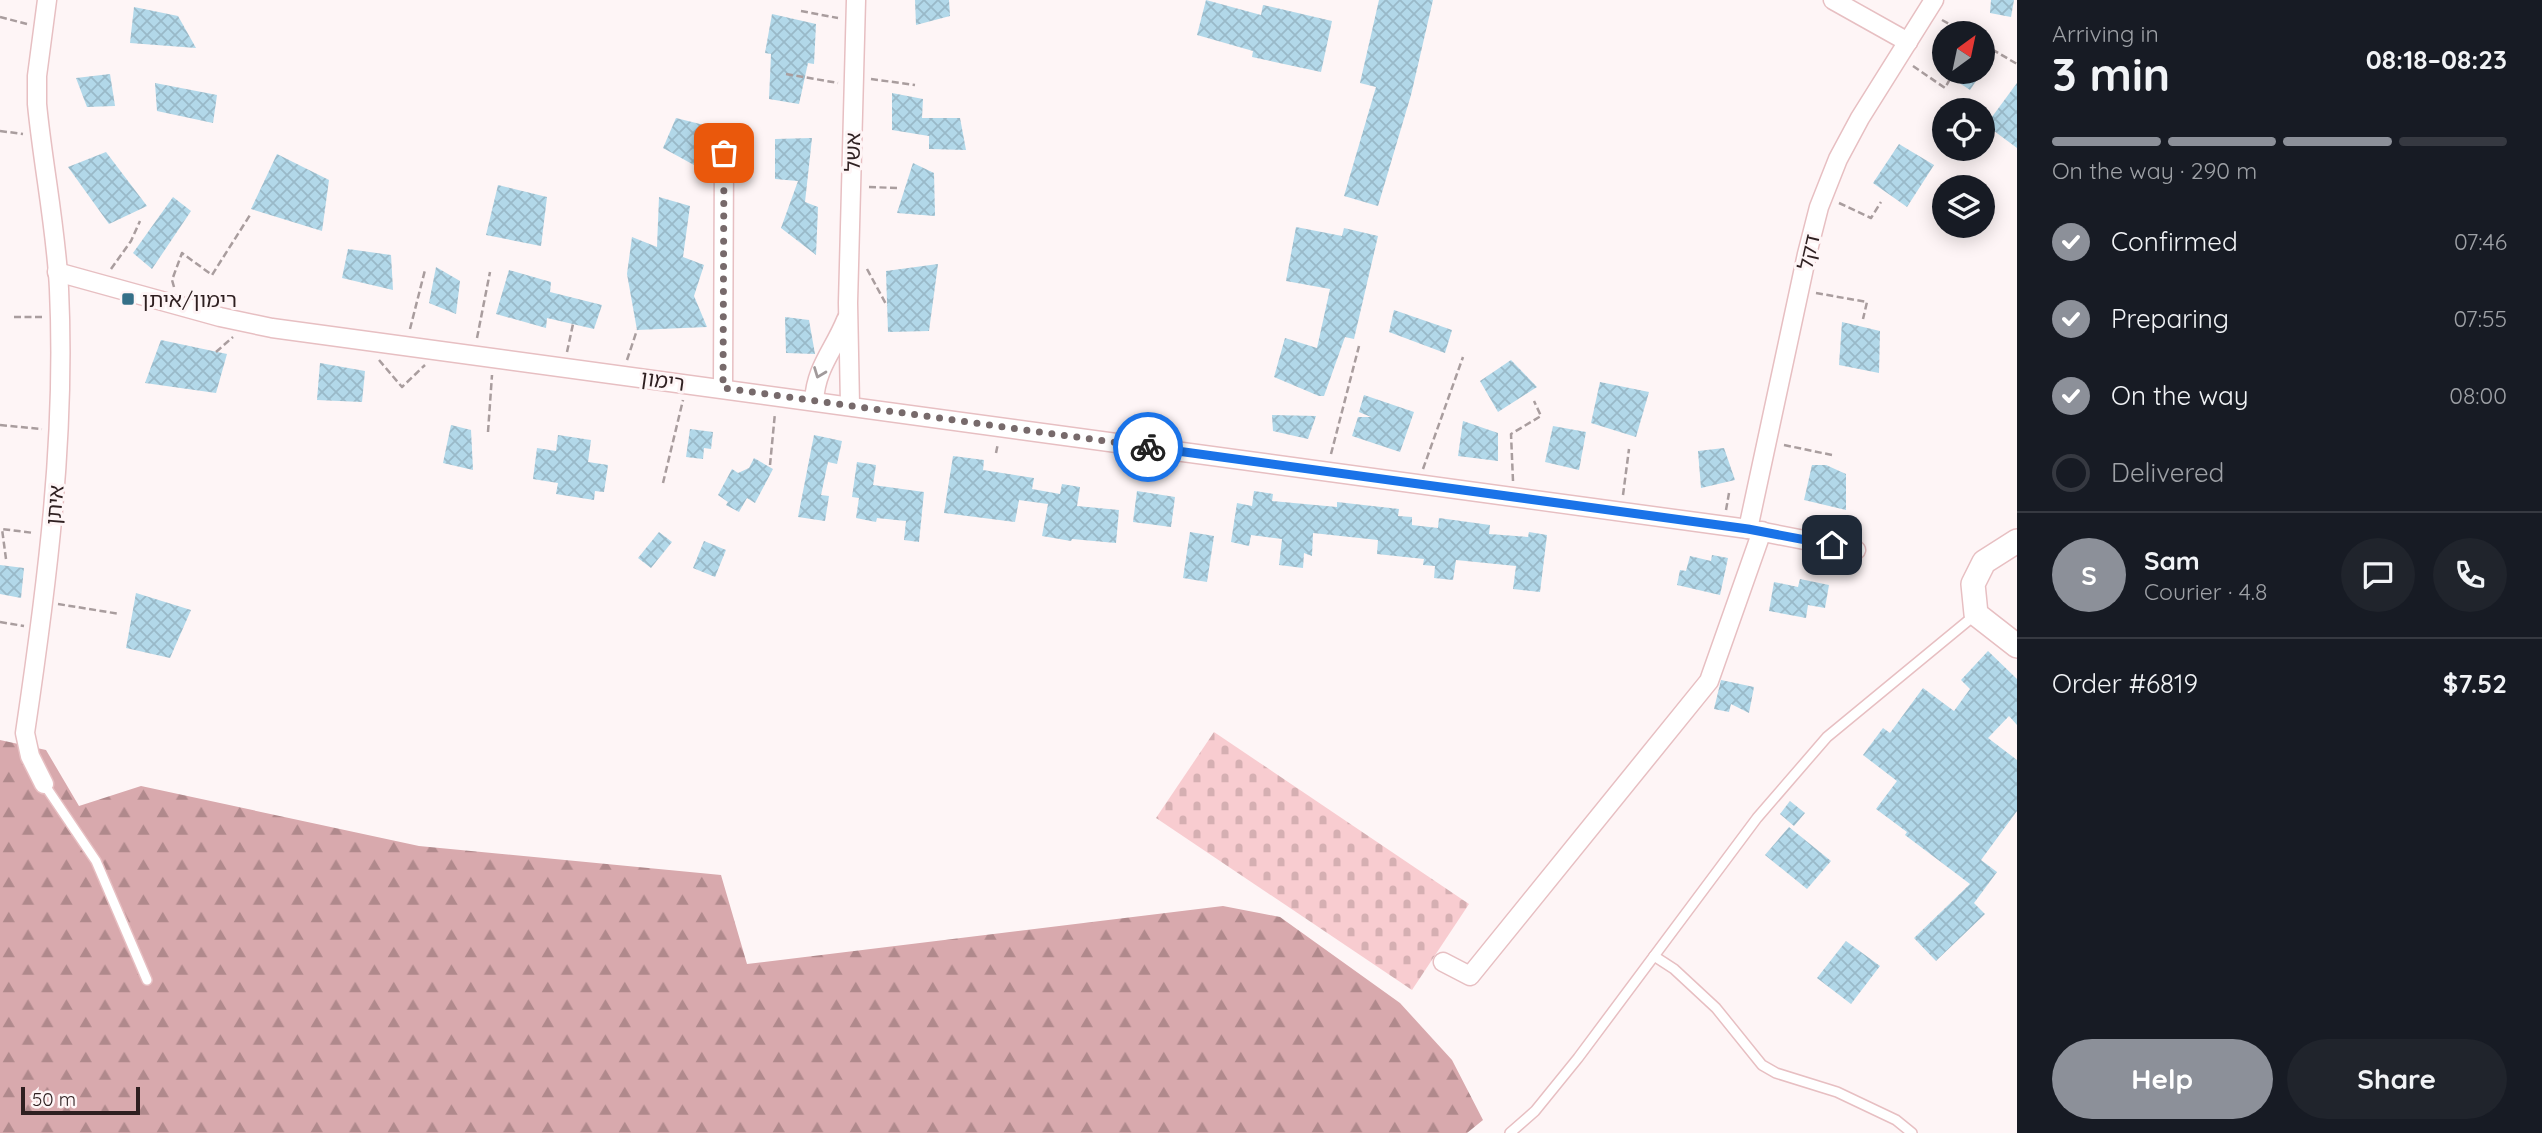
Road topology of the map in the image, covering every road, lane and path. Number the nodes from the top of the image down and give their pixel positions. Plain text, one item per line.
1 (47, 0) edge
2 (856, 0) edge
3 (1833, 0) edge
4 (1931, 5) edge
5 (802, 11) dead end
6 (0, 17) edge
7 (1950, 21) edge
8 (855, 22) junction
9 (43, 28) junction
10 (1903, 49) junction
11 (1995, 51) edge
12 (2017, 64) edge
13 (786, 75) dead end
14 (1932, 76) edge
15 (854, 81) junction
16 (915, 85) dead end
17 (0, 131) edge
18 (40, 137) junction
19 (724, 153) dead end
20 (851, 186) junction
21 (897, 188) dead end
22 (1823, 196) junction
23 (1881, 202) dead end
24 (250, 215) dead end
25 (140, 221) dead end
26 (850, 239) junction
27 (425, 270) dead end
28 (57, 272) junction
29 (490, 272) dead end
30 (100, 285) junction
31 (1799, 290) junction
32 (176, 294) dead end
33 (848, 303) junction
34 (887, 306) dead end
35 (13, 317) dead end
36 (60, 317) junction
37 (1863, 319) dead end
38 (573, 324) dead end
39 (637, 330) dead end
40 (362, 341) junction
41 (406, 346) junction
42 (1359, 346) dead end
43 (440, 351) junction
44 (474, 355) junction
45 (494, 357) junction
46 (1463, 357) dead end
47 (565, 366) junction
48 (623, 374) junction
49 (687, 383) junction
50 (723, 388) junction
51 (776, 395) junction
52 (814, 401) junction
53 (1534, 401) dead end
54 (850, 405) junction
55 (0, 425) edge
56 (59, 431) junction
57 (488, 432) dead end
58 (1767, 442) junction
59 (1629, 449) dead end
60 (1832, 455) dead end
61 (770, 465) dead end
62 (1325, 471) junction
63 (663, 483) dead end
64 (1417, 484) junction
65 (1513, 497) junction
66 (1621, 512) junction
67 (1755, 530) junction
68 (52, 536) junction
69 (2017, 541) edge
70 (1856, 550) dead end
71 (6, 559) dead end
72 (45, 602) junction
73 (120, 614) dead end
74 (1976, 614) junction
75 (0, 622) edge
76 (41, 629) junction
77 (2017, 646) edge
78 (44, 784) joint
79 (1654, 956) junction
80 (1443, 962) dead end
81 (147, 980) dead end
82 (1510, 1133) edge
83 (1912, 1133) edge

1 - 9 street, איתן
2 - 8 street, אשל
3 - 10 street
4 - 7 path
4 - 10 street, דקל
5 - 8 path
6 - 9 path
8 - 15 street, אשל
9 - 18 street, איתן
10 - 14 path
10 - 22 street, דקל
11 - 12 path
13 - 15 path
15 - 16 path
15 - 20 street, אשל
17 - 18 path
18 - 28 street, איתן
19 - 50 street
20 - 21 path
20 - 26 street, אשל
22 - 23 path
22 - 31 street, דקל
24 - 32 path
25 - 30 path
26 - 33 street, אשל
26 - 34 path
27 - 41 path
28 - 30 street, רימון
28 - 36 street, איתן
29 - 44 path
30 - 40 street, רימון
31 - 37 path
31 - 58 street, דקל
33 -> 52 street, אשל
33 - 54 street, אשל
35 - 36 path
36 - 56 street, איתן
38 - 47 path
39 - 48 path
40 - 41 street, רימון
40 - 43 path
41 - 43 street, רימון
42 - 62 path
43 - 44 street, רימון
44 - 45 street, רימון
45 - 47 street, רימון
45 - 57 path
46 - 64 path
47 - 48 street, רימון
48 - 49 street, רימון
49 - 50 street, רימון
49 - 63 path
50 - 51 street, רימון
51 - 52 street, רימון
51 - 61 path
52 - 54 street, רימון
53 - 65 path
54 - 62 street, רימון
55 - 56 path
56 - 68 street, איתן
58 - 60 path
58 - 67 street, דקל
59 - 66 path
62 - 64 street, רימון
64 - 65 street, רימון
65 - 66 street, רימון
66 - 67 street, רימון
67 - 70 street, רימון
67 - 80 street, דקל
68 - 71 path
68 - 72 street, איתן
69 - 74 street
72 - 73 path
72 - 76 street, איתן
74 - 77 street
74 - 79 lane
75 - 76 path
76 - 78 street, איתן
78 - 81 lane, איתן
79 - 82 lane
79 - 83 lane

